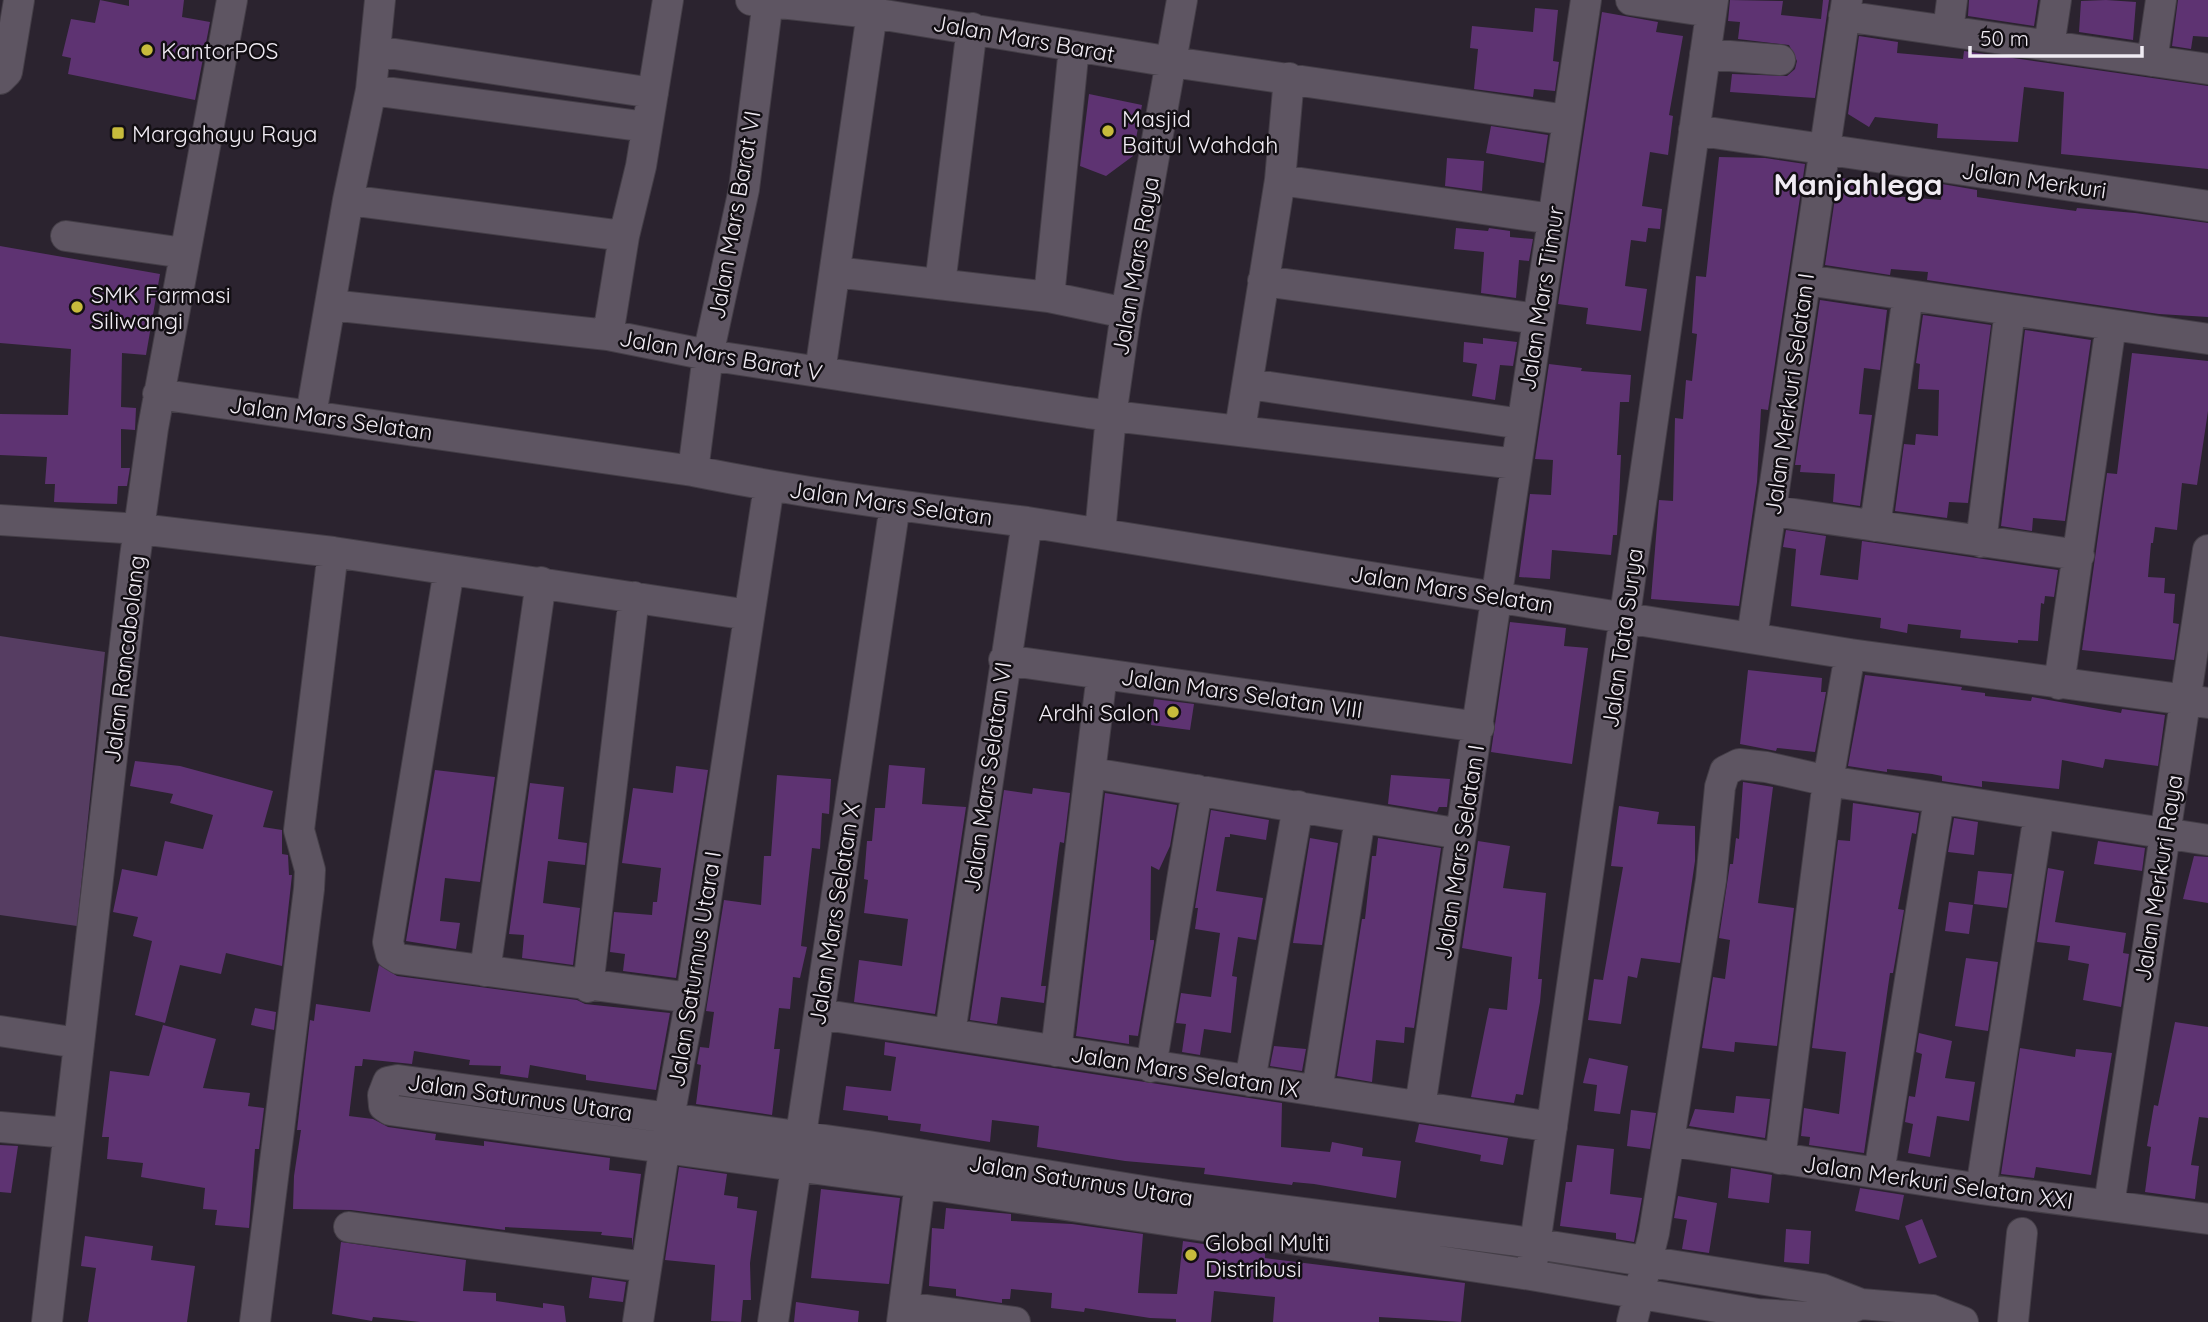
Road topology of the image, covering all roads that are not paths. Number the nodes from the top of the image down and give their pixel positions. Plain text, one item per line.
1 (19, 0) edge
2 (232, 0) edge
3 (380, 0) edge
4 (668, 0) edge
5 (1182, 0) edge
6 (1586, 0) edge
7 (1631, 0) edge
8 (1952, 0) edge
9 (2056, 0) edge
10 (2161, 0) edge
11 (762, 1) edge
12 (1712, 6) edge
13 (1846, 8) edge
14 (872, 13) junction
15 (972, 28) junction
16 (1948, 31) junction
17 (2049, 46) junction
18 (1074, 47) junction
19 (375, 51) junction
20 (1705, 54) junction
21 (1780, 60) dead end
22 (2152, 61) junction
23 (1171, 62) junction
24 (2208, 69) edge
25 (1289, 78) junction
26 (0, 79) edge
27 (370, 90) junction
28 (653, 93) junction
29 (1567, 120) junction
30 (647, 127) junction
31 (1694, 130) junction
32 (1825, 150) junction
33 (1280, 180) junction
34 (348, 200) junction
35 (2208, 206) edge
36 (1553, 219) junction
37 (66, 236) dead end
38 (624, 236) junction
39 (184, 253) junction
40 (835, 272) junction
41 (1806, 280) junction
42 (1263, 281) junction
43 (940, 284) junction
44 (1908, 295) junction
45 (1049, 297) junction
46 (330, 305) junction
47 (2010, 310) junction
48 (1126, 313) junction
49 (1538, 319) junction
50 (2111, 326) junction
51 (608, 335) junction
52 (2208, 339) edge
53 (708, 355) junction
54 (820, 372) junction
55 (1248, 384) junction
56 (158, 394) junction
57 (311, 415) junction
58 (1111, 416) junction
59 (1522, 424) junction
60 (1240, 429) junction
61 (1516, 464) junction
62 (692, 471) junction
63 (769, 486) junction
64 (895, 505) junction
65 (1773, 512) junction
66 (4, 521) edge
67 (1027, 522) junction
68 (1875, 526) junction
69 (140, 528) junction
70 (1100, 533) junction
71 (1981, 542) junction
72 (2208, 550) edge
73 (333, 552) junction
74 (2079, 555) junction
75 (449, 569) junction
76 (541, 582) junction
77 (1497, 596) junction
78 (635, 597) junction
79 (749, 615) junction
80 (1625, 617) junction
81 (1752, 637) junction
82 (1850, 654) junction
83 (1004, 660) junction
84 (1102, 674) junction
85 (2059, 684) junction
86 (2197, 701) edge
87 (1479, 727) junction
88 (1092, 773) junction
89 (1828, 780) junction
90 (1196, 790) junction
91 (1939, 799) junction
92 (1298, 806) junction
93 (2039, 814) junction
94 (1360, 818) junction
95 (2165, 833) junction
96 (1461, 834) junction
97 (2208, 840) edge
98 (485, 971) junction
99 (588, 987) junction
100 (691, 998) junction
101 (819, 1014) junction
102 (0, 1031) edge
103 (950, 1033) junction
104 (78, 1043) junction
105 (1056, 1051) junction
106 (1151, 1067) junction
107 (1250, 1081) junction
108 (1317, 1091) junction
109 (1420, 1107) junction
110 (0, 1127) edge
111 (1552, 1128) junction
112 (667, 1132) junction
113 (68, 1133) junction
114 (799, 1137) junction
115 (1669, 1141) junction
116 (1780, 1159) junction
117 (796, 1166) junction
118 (1879, 1173) junction
119 (920, 1183) junction
120 (1981, 1189) junction
121 (2109, 1205) junction
122 (2208, 1219) edge
123 (349, 1227) dead end
124 (2022, 1233) dead end
125 (1535, 1245) junction
126 (1645, 1263) junction
127 (646, 1267) junction
128 (1531, 1276) junction
129 (1638, 1293) junction
130 (1861, 1304) junction
131 (904, 1315) edge
132 (1757, 1318) edge
133 (47, 1322) edge
134 (255, 1322) edge
135 (638, 1322) edge
136 (773, 1322) edge
137 (1009, 1322) edge
138 (1632, 1322) edge
139 (1963, 1322) edge
140 (2013, 1322) edge

1 - 26 street
2 - 39 street, Jalan Rancabolang
3 - 19 street
4 - 28 street
5 - 23 street, Jalan Mars Raya
6 - 29 street, Jalan Mars Timur
7 - 12 street
8 - 16 street
9 - 17 street
10 - 22 street
11 - 14 street, Jalan Mars Barat
11 - 53 street, Jalan Mars Barat VI
12 - 20 street, Jalan Tata Surya
13 - 16 street
13 - 32 street, Jalan Merkuri Selatan I
14 - 15 street, Jalan Mars Barat
14 - 40 street
15 - 18 street, Jalan Mars Barat
15 - 43 street
16 - 17 street
17 - 22 street
18 - 23 street, Jalan Mars Barat
18 - 45 street
19 - 27 street
19 - 28 street
20 - 21 street
20 - 31 street, Jalan Tata Surya
22 - 24 street
23 - 25 street, Jalan Mars Barat
23 - 48 street, Jalan Mars Raya
25 - 29 street, Jalan Mars Barat
25 - 33 street
27 - 30 street
27 - 34 street
28 - 30 street
29 - 36 street, Jalan Mars Timur
30 - 38 street
31 - 32 street, Jalan Merkuri
31 - 80 street, Jalan Tata Surya
32 - 35 street, Jalan Merkuri
32 - 41 street, Jalan Merkuri Selatan I
33 - 36 street
33 - 42 street
34 - 38 street
34 - 46 street
36 - 49 street, Jalan Mars Timur
37 - 39 street
38 - 51 street
39 - 56 street, Jalan Rancabolang
40 - 43 street
40 - 54 street
41 - 44 street
41 - 65 street, Jalan Merkuri Selatan I
42 - 49 street
42 - 55 street
43 - 45 street
44 - 47 street
44 - 68 street
45 - 48 street
46 - 51 street, Jalan Mars Barat V
46 - 57 street
47 - 50 street
47 - 71 street
48 - 58 street, Jalan Mars Raya
49 - 59 street, Jalan Mars Timur
50 - 52 street
50 - 74 street
51 - 53 street, Jalan Mars Barat V
53 - 54 street, Jalan Mars Barat V
53 - 62 street, Jalan Mars Barat VI
54 - 58 street, Jalan Mars Barat V
55 - 59 street
55 - 60 street
56 - 57 street, Jalan Mars Selatan
56 - 69 street, Jalan Rancabolang
57 - 62 street, Jalan Mars Selatan
58 - 60 street, Jalan Mars Barat V
58 - 70 street, Jalan Mars Raya
59 - 61 street, Jalan Mars Timur
60 - 61 street, Jalan Mars Barat V
61 - 77 street, Jalan Mars Timur
62 - 63 street, Jalan Mars Selatan
63 - 64 street, Jalan Mars Selatan
63 - 79 street, Jalan Saturnus Utara I
64 - 67 street, Jalan Mars Selatan
64 - 101 street, Jalan Mars Selatan X
65 - 68 street
65 - 81 street, Jalan Merkuri Selatan I
66 - 69 street
67 - 70 street, Jalan Mars Selatan
67 - 83 street, Jalan Mars Selatan VI
68 - 71 street
69 - 73 street
69 - 104 street, Jalan Rancabolang
70 - 77 street, Jalan Mars Selatan
71 - 74 street
72 - 86 street, Jalan Merkuri Raya
73 - 75 street
73 - 134 street
74 - 85 street
75 - 76 street
75 - 98 street
76 - 78 street
76 - 98 street
77 - 80 street, Jalan Mars Selatan
77 - 87 street, Jalan Mars Selatan I
78 - 79 street
78 - 99 street
79 - 100 street, Jalan Saturnus Utara I
80 - 81 street, Jalan Mars Selatan
80 - 111 street, Jalan Tata Surya
81 - 82 street, Jalan Mars Selatan
82 - 85 street, Jalan Mars Selatan
82 - 89 street
83 - 84 street, Jalan Mars Selatan VIII
83 - 103 street, Jalan Mars Selatan VI
84 - 87 street, Jalan Mars Selatan VIII
84 - 88 street
85 - 86 street, Jalan Mars Selatan
86 - 95 street, Jalan Merkuri Raya
87 - 96 street, Jalan Mars Selatan I
88 - 90 street
88 - 105 street
89 - 91 street
89 - 115 street
89 - 116 street
90 - 92 street
90 - 106 street
91 - 93 street
91 - 118 street
92 - 94 street
92 - 107 street
93 - 95 street
93 - 120 street
94 - 96 street
94 - 108 street
95 - 97 street
95 - 121 street, Jalan Merkuri Raya
96 - 109 street, Jalan Mars Selatan I
98 - 99 street
99 - 100 street
100 - 112 street, Jalan Saturnus Utara I
101 - 103 street, Jalan Mars Selatan IX
101 - 114 street, Jalan Mars Selatan X
102 - 104 street
103 - 105 street, Jalan Mars Selatan IX
104 - 113 street, Jalan Rancabolang
105 - 106 street, Jalan Mars Selatan IX
106 - 107 street, Jalan Mars Selatan IX
107 - 108 street, Jalan Mars Selatan IX
108 - 109 street, Jalan Mars Selatan IX
109 - 111 street, Jalan Mars Selatan IX
110 - 113 street
111 - 125 street, Jalan Tata Surya
112 - 112 street, Jalan Saturnus Utara
112 - 114 street, Jalan Saturnus Utara
112 - 117 street, Jalan Saturnus Utara
112 - 127 street, Jalan Saturnus Utara I
113 - 133 street, Jalan Rancabolang
114 - 117 street, Jalan Mars Selatan X
114 - 125 street, Jalan Saturnus Utara
115 - 116 street, Jalan Merkuri Selatan XXI
115 - 126 street
116 - 118 street, Jalan Merkuri Selatan XXI
117 - 119 street, Jalan Saturnus Utara
117 - 136 street, Jalan Mars Selatan X
118 - 120 street, Jalan Merkuri Selatan XXI
119 - 128 street, Jalan Saturnus Utara
119 - 131 street
120 - 121 street, Jalan Merkuri Selatan XXI
121 - 122 street, Jalan Merkuri Selatan XXI
123 - 127 street
124 - 140 street
125 - 126 street, Jalan Saturnus Utara
125 - 128 street, Jalan Tata Surya
126 - 129 street
126 - 130 street, Jalan Saturnus Utara
127 - 135 street, Jalan Saturnus Utara I
128 - 129 street, Jalan Saturnus Utara
129 - 132 street, Jalan Saturnus Utara
129 - 138 street
130 - 132 street, Jalan Saturnus Utara
130 - 139 street
131 - 137 street

